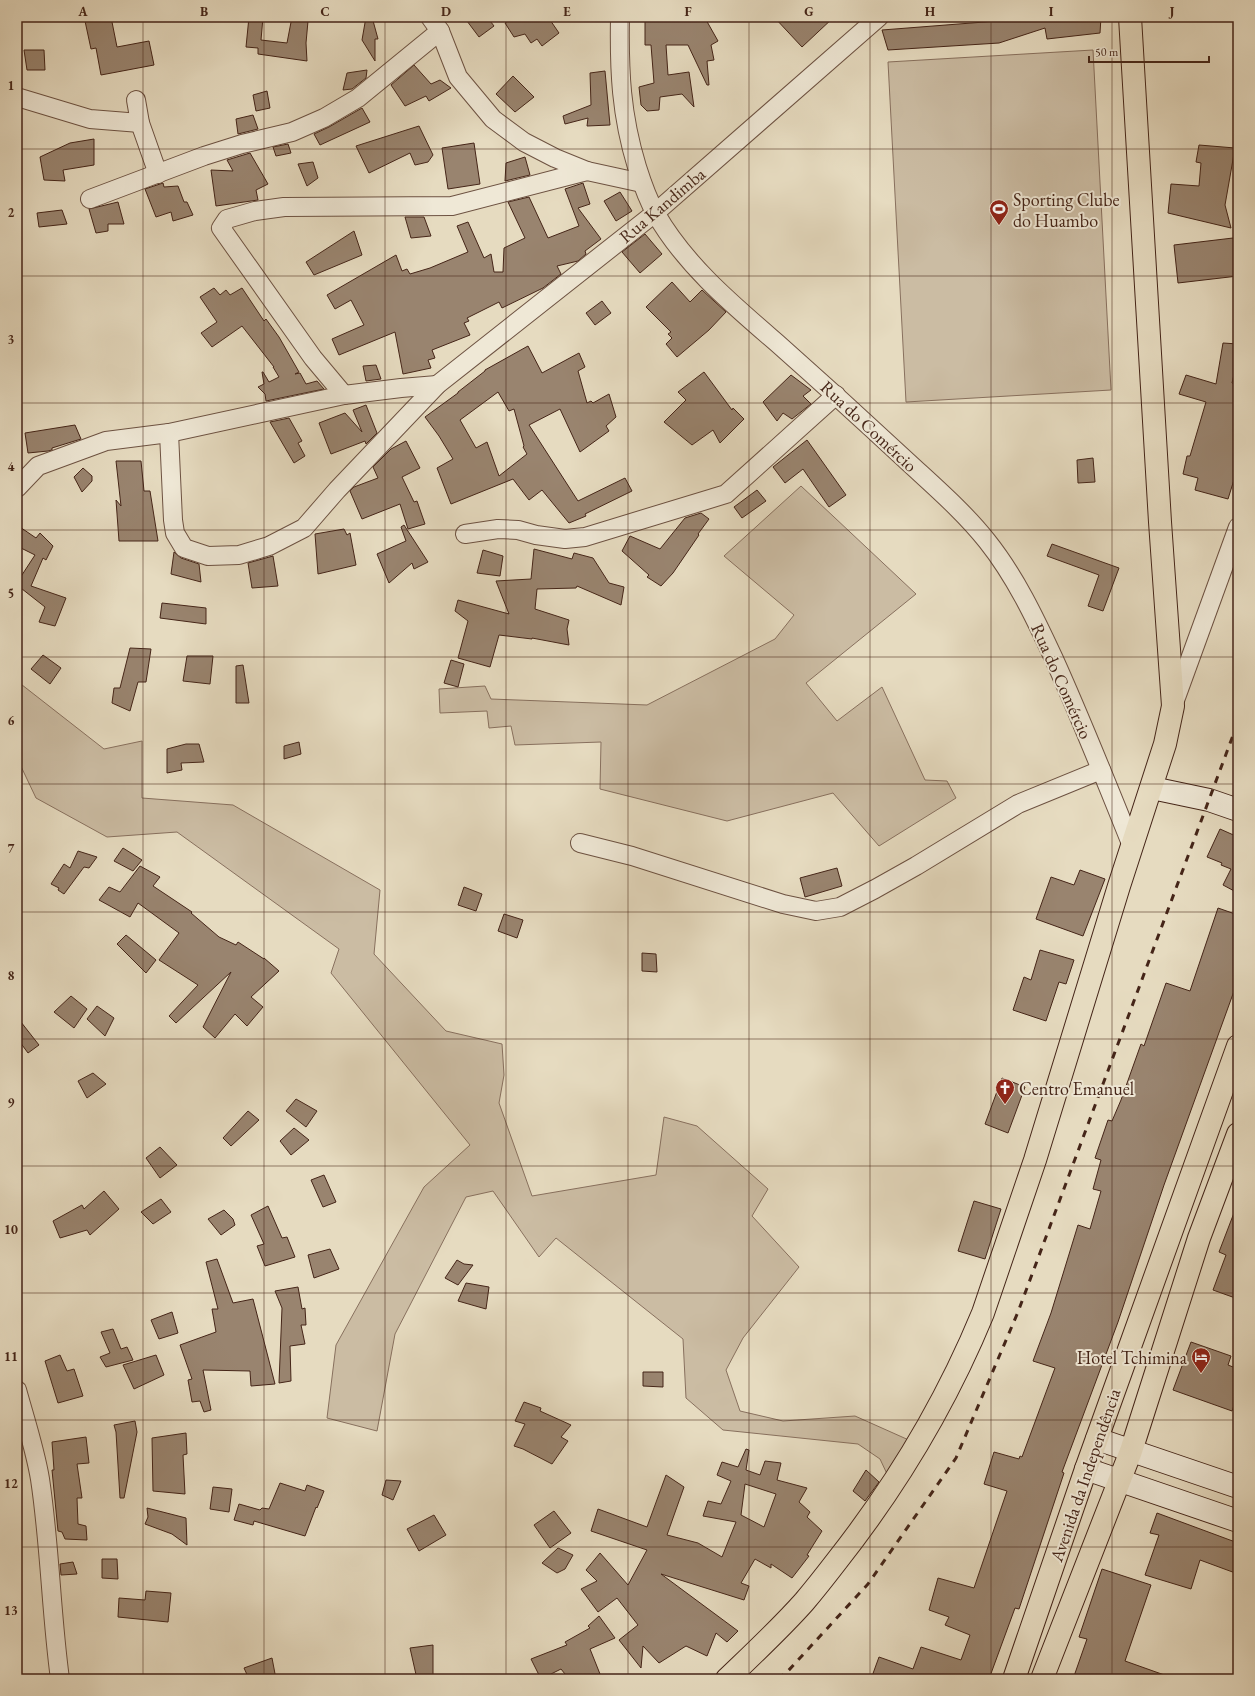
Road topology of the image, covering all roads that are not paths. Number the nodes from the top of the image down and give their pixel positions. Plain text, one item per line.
1 (620, 17) edge
2 (879, 17) edge
3 (1130, 17) edge
4 (435, 24) edge
5 (17, 97) edge
6 (136, 100) dead end
7 (140, 123) junction
8 (587, 171) junction
9 (158, 174) junction
10 (642, 183) junction
11 (90, 199) dead end
12 (655, 213) junction
13 (437, 385) junction
14 (344, 395) junction
15 (836, 395) junction
16 (169, 433) junction
17 (17, 488) edge
18 (1238, 527) edge
19 (465, 534) dead end
20 (1173, 706) junction
21 (1101, 770) junction
22 (1152, 788) junction
23 (1238, 810) edge
24 (580, 843) dead end
25 (1132, 846) junction
26 (1238, 1046) edge
27 (1238, 1134) edge
28 (1173, 1228) junction
29 (1199, 1238) junction
30 (17, 1390) edge
31 (1097, 1440) junction
32 (1131, 1451) junction
33 (1086, 1468) junction
34 (1120, 1480) junction
35 (1238, 1487) edge
36 (1238, 1521) edge
37 (1016, 1678) edge
38 (60, 1679) edge
39 (727, 1679) edge
40 (1042, 1679) edge

1 - 10 street, Rua do Comércio
2 - 12 street, Rua Kandimba
3 - 20 main road
4 - 8 street
4 - 9 street
5 - 7 street
6 - 7 street
7 - 9 street
8 - 10 street
8 - 14 street
9 - 11 street
10 - 12 street, Rua do Comércio
12 - 13 street, Rua Kandimba
12 - 15 street, Rua do Comércio
13 - 14 street
13 - 16 street, Rua Kandimba
14 - 16 street
15 - 19 street
15 - 21 street, Rua do Comércio
16 - 17 street
18 - 20 street
20 - 22 main road
21 - 24 street
21 - 25 street, Rua do Comércio
22 - 23 street
22 - 25 main road
25 - 39 main road
26 - 28 main road, Avenida da Independência
27 - 29 main road, Avenida da Independência
28 - 29 main road
28 - 31 main road, Avenida da Independência
29 - 32 main road, Avenida da Independência
30 - 38 street
31 - 32 street
31 - 33 main road, Avenida da Independência
32 - 34 main road, Avenida da Independência
32 - 35 street
33 - 34 street
33 - 37 main road, Avenida da Independência
34 - 36 street
34 - 40 main road, Avenida da Independência

